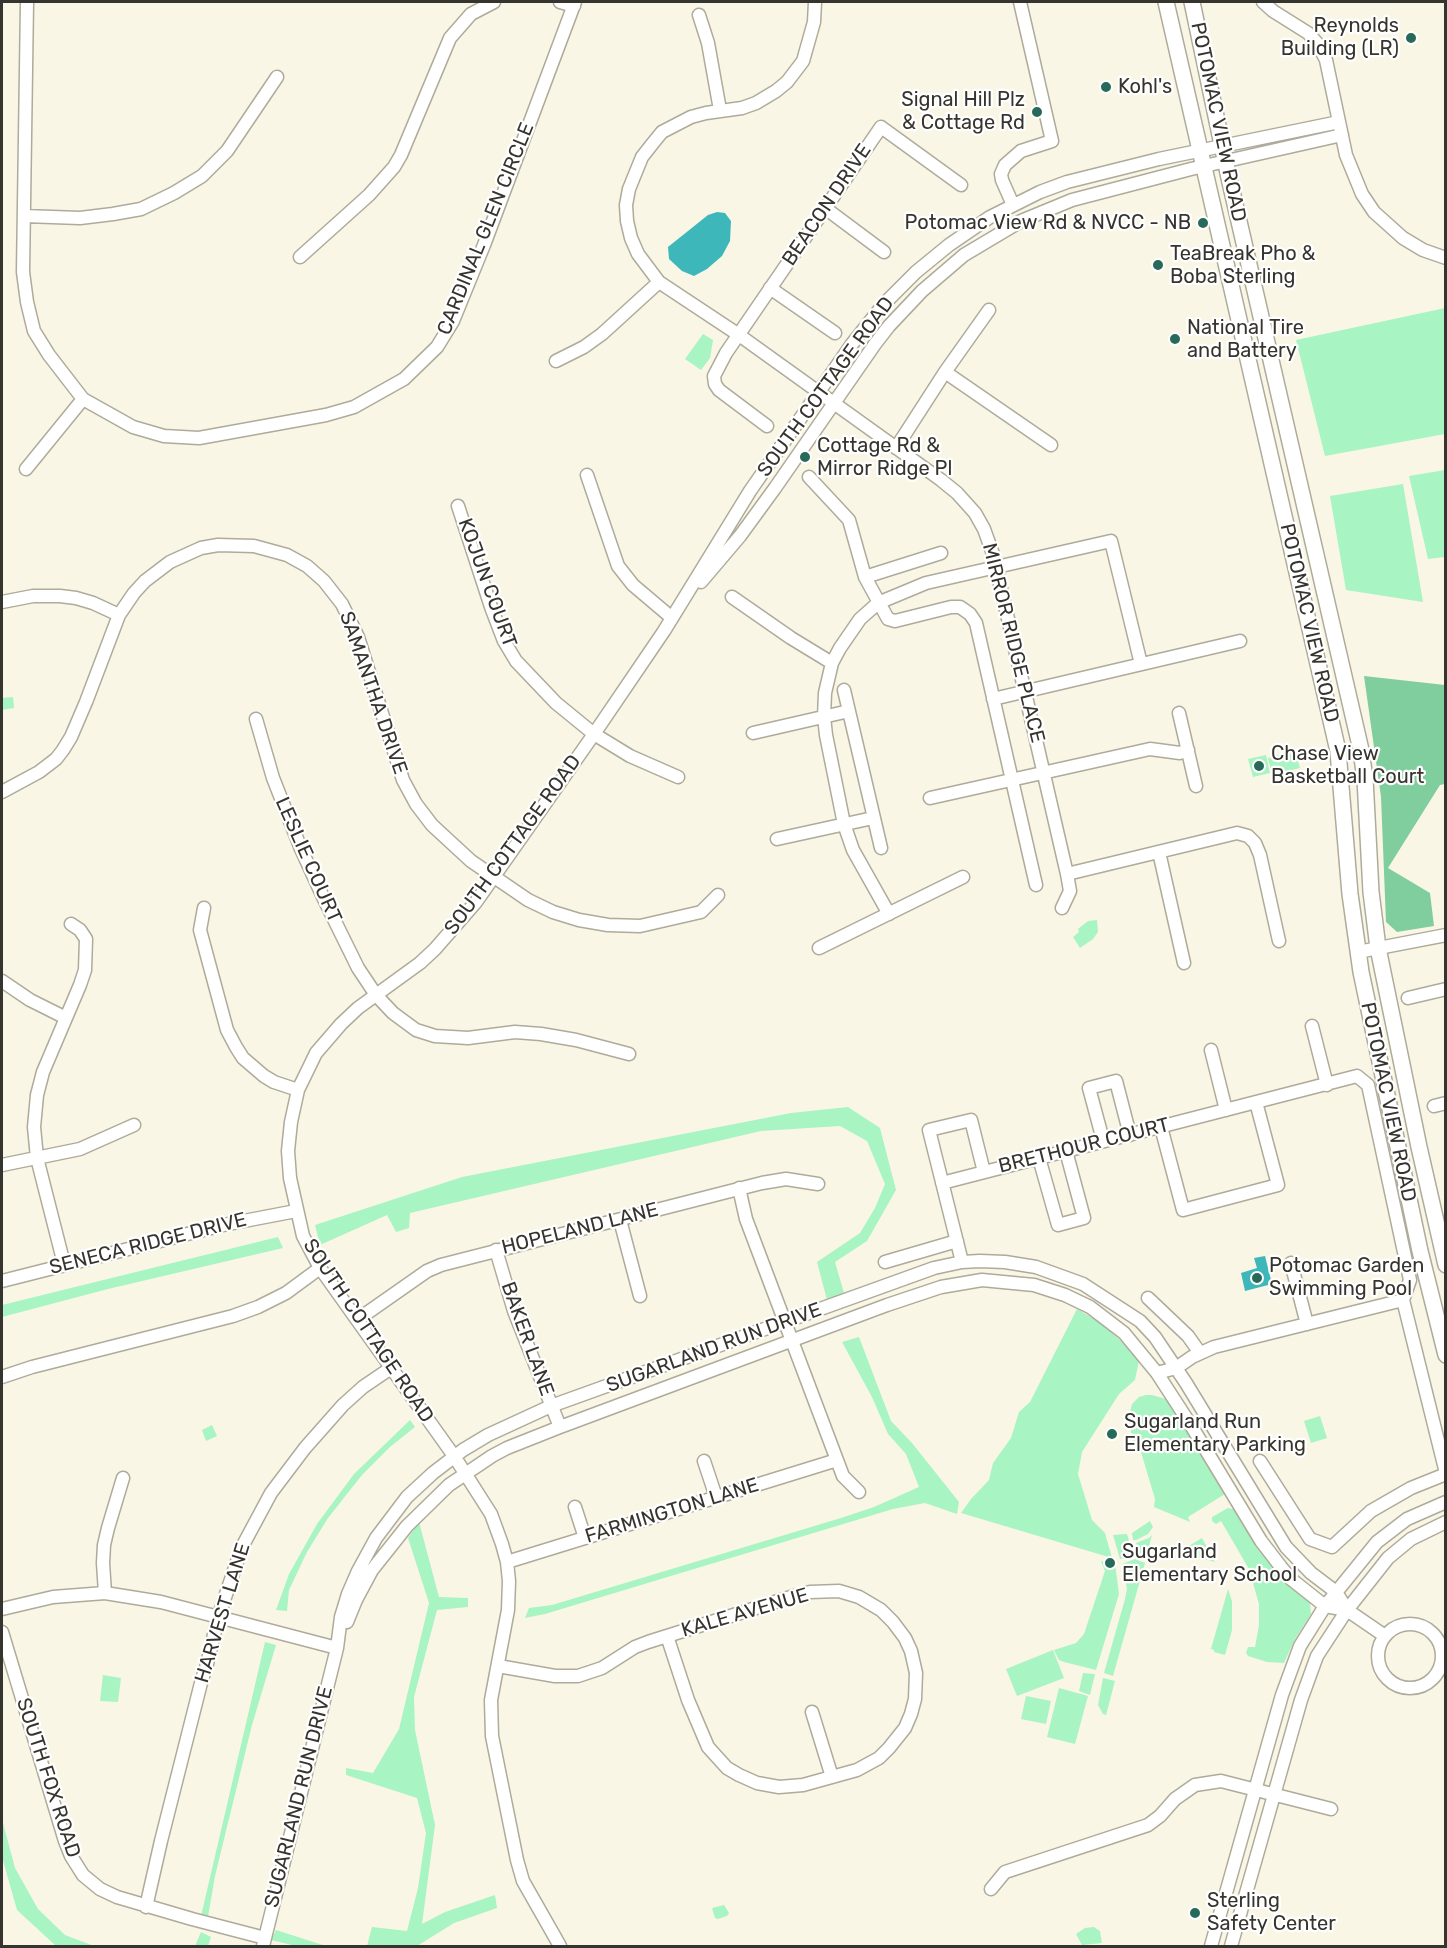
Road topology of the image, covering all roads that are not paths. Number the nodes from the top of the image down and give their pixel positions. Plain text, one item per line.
1 (27, 2) edge
2 (494, 2) edge
3 (560, 2) edge
4 (814, 2) edge
5 (1020, 2) edge
6 (1166, 2) edge
7 (1192, 2) edge
8 (1263, 2) edge
9 (574, 4) edge
10 (699, 15) dead end
11 (277, 77) dead end
12 (720, 110) junction
13 (1340, 129) junction
14 (1222, 146) junction
15 (1200, 150) junction
16 (1226, 161) junction
17 (1203, 166) junction
18 (961, 185) dead end
19 (1013, 205) junction
20 (825, 208) junction
21 (24, 216) junction
22 (884, 252) dead end
23 (300, 257) dead end
24 (1446, 258) edge
25 (658, 282) junction
26 (770, 288) junction
27 (989, 310) dead end
28 (835, 333) dead end
29 (739, 335) junction
30 (556, 361) dead end
31 (945, 372) junction
32 (819, 393) junction
33 (83, 399) junction
34 (833, 403) junction
35 (767, 426) dead end
36 (1051, 445) dead end
37 (896, 448) junction
38 (26, 469) dead end
39 (587, 475) dead end
40 (809, 477) dead end
41 (458, 506) dead end
42 (941, 553) dead end
43 (997, 567) junction
44 (865, 577) junction
45 (732, 597) dead end
46 (2, 602) edge
47 (878, 603) junction
48 (119, 615) junction
49 (672, 618) junction
50 (1240, 641) dead end
51 (832, 663) junction
52 (1141, 664) junction
53 (844, 690) dead end
54 (1026, 691) junction
55 (993, 699) junction
56 (849, 711) junction
57 (1179, 713) dead end
58 (824, 717) junction
59 (256, 719) dead end
60 (753, 733) dead end
61 (594, 734) junction
62 (1188, 750) junction
63 (1043, 772) junction
64 (678, 777) dead end
65 (1011, 779) junction
66 (1196, 786) dead end
67 (2, 792) edge
68 (930, 798) dead end
69 (873, 818) junction
70 (844, 824) junction
71 (777, 839) dead end
72 (881, 848) dead end
73 (1159, 852) junction
74 (1067, 874) junction
75 (494, 877) junction
76 (963, 877) dead end
77 (1036, 885) dead end
78 (718, 895) dead end
79 (204, 908) dead end
80 (1062, 908) dead end
81 (889, 914) junction
82 (71, 924) dead end
83 (1446, 935) edge
84 (1279, 941) dead end
85 (819, 948) dead end
86 (1378, 948) junction
87 (1358, 952) junction
88 (1184, 963) dead end
89 (2, 981) edge
90 (1446, 989) edge
91 (376, 995) junction
92 (1408, 998) dead end
93 (66, 1018) junction
94 (1312, 1026) dead end
95 (1211, 1050) dead end
96 (628, 1054) dead end
97 (1327, 1085) junction
98 (298, 1090) junction
99 (1256, 1102) junction
100 (1226, 1110) junction
101 (134, 1125) dead end
102 (1161, 1127) junction
103 (1130, 1135) junction
104 (1103, 1140) junction
105 (1066, 1151) junction
106 (38, 1158) junction
107 (1039, 1158) junction
108 (2, 1165) edge
109 (984, 1172) junction
110 (942, 1183) junction
111 (818, 1184) dead end
112 (740, 1188) junction
113 (296, 1211) junction
114 (620, 1220) junction
115 (1442, 1237) edge
116 (957, 1241) junction
117 (496, 1250) junction
118 (1420, 1251) junction
119 (1445, 1261) edge
120 (885, 1262) dead end
121 (962, 1262) junction
122 (1291, 1263) dead end
123 (64, 1264) junction
124 (320, 1268) junction
125 (2, 1281) edge
126 (640, 1296) dead end
127 (1148, 1298) dead end
128 (1403, 1300) junction
129 (357, 1320) junction
130 (785, 1321) junction
131 (1307, 1324) junction
132 (792, 1339) junction
133 (1200, 1353) junction
134 (1446, 1355) edge
135 (391, 1368) junction
136 (1176, 1368) junction
137 (1157, 1373) junction
138 (2, 1377) edge
139 (551, 1406) junction
140 (560, 1427) junction
141 (454, 1456) junction
142 (837, 1460) junction
143 (704, 1461) dead end
144 (1260, 1461) dead end
145 (1446, 1473) edge
146 (466, 1474) junction
147 (123, 1478) dead end
148 (859, 1492) dead end
149 (717, 1497) junction
150 (1446, 1502) edge
151 (575, 1507) dead end
152 (1446, 1522) edge
153 (585, 1538) junction
154 (507, 1562) junction
155 (1336, 1592) junction
156 (105, 1593) junction
157 (1325, 1606) junction
158 (2, 1609) edge
159 (1347, 1610) junction
160 (218, 1618) junction
161 (2, 1632) edge
162 (667, 1636) junction
163 (1385, 1636) junction
164 (337, 1648) junction
165 (498, 1666) junction
166 (812, 1712) dead end
167 (832, 1777) junction
168 (1256, 1789) junction
169 (1274, 1793) junction
170 (1330, 1809) dead end
171 (991, 1889) dead end
172 (146, 1907) junction
173 (264, 1942) edge
174 (560, 1947) edge
175 (1211, 1947) edge
176 (1231, 1947) edge

1 - 21 street, CARDINAL GLEN CIRCLE
2 - 23 street
3 - 9 street
4 - 12 street, MIRROR RIDGE PLACE
5 - 19 street
6 - 15 main road, POTOMAC VIEW ROAD
7 - 14 main road, POTOMAC VIEW ROAD
8 - 13 street
9 - 33 street, CARDINAL GLEN CIRCLE
10 - 12 street
11 - 21 street
12 - 25 street, MIRROR RIDGE PLACE
13 - 14 street, SOUTH COTTAGE ROAD
13 - 16 street, SOUTH COTTAGE ROAD
13 - 24 street
14 - 15 street, SOUTH COTTAGE ROAD
14 - 16 main road, POTOMAC VIEW ROAD
15 - 17 main road, POTOMAC VIEW ROAD
15 - 19 street, SOUTH COTTAGE ROAD
16 - 17 street, SOUTH COTTAGE ROAD
16 - 86 main road, POTOMAC VIEW ROAD
17 - 34 street, SOUTH COTTAGE ROAD
17 - 87 main road, POTOMAC VIEW ROAD
18 - 20 street, BEACON DRIVE
19 - 32 street, SOUTH COTTAGE ROAD
20 - 22 street
20 - 26 street, BEACON DRIVE
21 - 33 street, CARDINAL GLEN CIRCLE
25 - 29 street, MIRROR RIDGE PLACE
25 - 30 street
26 - 28 street
26 - 29 street, BEACON DRIVE
27 - 31 street
29 - 32 street, MIRROR RIDGE PLACE
29 - 35 street, BEACON DRIVE
31 - 36 street
31 - 37 street
32 - 34 street, MIRROR RIDGE PLACE
32 - 49 street, SOUTH COTTAGE ROAD
33 - 38 street
34 - 37 street, MIRROR RIDGE PLACE
34 - 49 street, SOUTH COTTAGE ROAD
37 - 43 street, MIRROR RIDGE PLACE
39 - 49 street
40 - 44 street
41 - 61 street, KOJUN COURT
42 - 44 street
43 - 47 street
43 - 52 street
43 - 54 street, MIRROR RIDGE PLACE
44 - 47 street
45 - 51 street
46 - 48 street
47 - 51 street
47 - 55 street
48 - 67 street, SAMANTHA DRIVE
48 - 75 street, SAMANTHA DRIVE
49 - 61 street, SOUTH COTTAGE ROAD
50 - 52 street
51 - 58 street
52 - 54 street
53 - 56 street
54 - 55 street
54 - 63 street, MIRROR RIDGE PLACE
55 - 65 street
56 - 58 street
56 - 69 street
57 - 62 street
58 - 60 street
58 - 70 street
59 - 91 street, LESLIE COURT
61 - 64 street, KOJUN COURT
61 - 75 street, SOUTH COTTAGE ROAD
62 - 63 street
62 - 66 street
63 - 65 street
63 - 74 street, MIRROR RIDGE PLACE
65 - 68 street
65 - 77 street
69 - 70 street
69 - 72 street
70 - 71 street
70 - 81 street
73 - 74 street
73 - 84 street
73 - 88 street
74 - 80 street, MIRROR RIDGE PLACE
75 - 78 street, SAMANTHA DRIVE
75 - 91 street, SOUTH COTTAGE ROAD
76 - 81 street
79 - 98 street
81 - 85 street
82 - 93 street
83 - 86 street
86 - 87 street
86 - 115 main road, POTOMAC VIEW ROAD
87 - 118 main road, POTOMAC VIEW ROAD
89 - 93 street
90 - 92 street
91 - 96 street, LESLIE COURT
91 - 98 street, SOUTH COTTAGE ROAD
93 - 106 street
94 - 97 street
95 - 100 street
97 - 99 street, BRETHOUR COURT
97 - 128 street, BRETHOUR COURT
98 - 113 street, SOUTH COTTAGE ROAD
99 - 100 street, BRETHOUR COURT
99 - 102 street
100 - 102 street, BRETHOUR COURT
101 - 106 street
102 - 103 street, BRETHOUR COURT
103 - 104 street, BRETHOUR COURT
103 - 104 street
104 - 105 street, BRETHOUR COURT
105 - 107 street, BRETHOUR COURT
105 - 107 street
106 - 108 street
106 - 123 street
107 - 109 street, BRETHOUR COURT
109 - 110 street, BRETHOUR COURT
109 - 110 street
110 - 116 street
111 - 112 street, HOPELAND LANE
112 - 114 street, HOPELAND LANE
112 - 130 street
113 - 123 street, SENECA RIDGE DRIVE
113 - 124 street, SOUTH COTTAGE ROAD
114 - 117 street, HOPELAND LANE
114 - 126 street
115 - 118 main road
115 - 119 main road, POTOMAC VIEW ROAD
116 - 120 street
116 - 121 street
117 - 129 street, HOPELAND LANE
117 - 139 street, BAKER LANE
118 - 119 main road
118 - 134 main road, POTOMAC VIEW ROAD
121 - 130 street, SUGARLAND RUN DRIVE
121 - 136 street, SUGARLAND RUN DRIVE
122 - 131 street
123 - 125 street, SENECA RIDGE DRIVE
124 - 129 street, SOUTH COTTAGE ROAD
124 - 138 street
127 - 133 street
128 - 131 street
128 - 145 street, BRETHOUR COURT
129 - 135 street, SOUTH COTTAGE ROAD
130 - 132 street
130 - 139 street, SUGARLAND RUN DRIVE
131 - 133 street
132 - 137 street, SUGARLAND RUN DRIVE
132 - 140 street, SUGARLAND RUN DRIVE
132 - 142 street
133 - 136 street
135 - 141 street, SOUTH COTTAGE ROAD
135 - 160 street, HARVEST LANE
136 - 137 street
136 - 155 street, SUGARLAND RUN DRIVE
137 - 157 street, SUGARLAND RUN DRIVE
139 - 140 street, BAKER LANE
139 - 141 street, SUGARLAND RUN DRIVE
140 - 146 street, SUGARLAND RUN DRIVE
141 - 146 street, SOUTH COTTAGE ROAD
141 - 164 street, SUGARLAND RUN DRIVE
142 - 148 street
142 - 149 street, FARMINGTON LANE
143 - 149 street
144 - 145 street, BRETHOUR COURT
146 - 154 street, SOUTH COTTAGE ROAD
146 - 164 street, SUGARLAND RUN DRIVE
147 - 156 street
149 - 153 street, FARMINGTON LANE
150 - 155 street
151 - 153 street
152 - 159 street
153 - 154 street, FARMINGTON LANE
154 - 165 street, SOUTH COTTAGE ROAD
155 - 157 street
155 - 159 street
156 - 158 street
156 - 160 street
157 - 159 street
157 - 168 street
159 - 163 street
159 - 169 street
160 - 164 street
160 - 172 street, HARVEST LANE
161 - 172 street, SOUTH FOX ROAD
162 - 165 street, KALE AVENUE
162 - 167 street, KALE AVENUE
162 - 167 street, KALE AVENUE
163 - 163 street
164 - 173 street, SUGARLAND RUN DRIVE
165 - 174 street, SOUTH COTTAGE ROAD
166 - 167 street
168 - 169 street
168 - 171 street
168 - 175 street
169 - 170 street
169 - 176 street
172 - 173 street, SOUTH FOX ROAD

